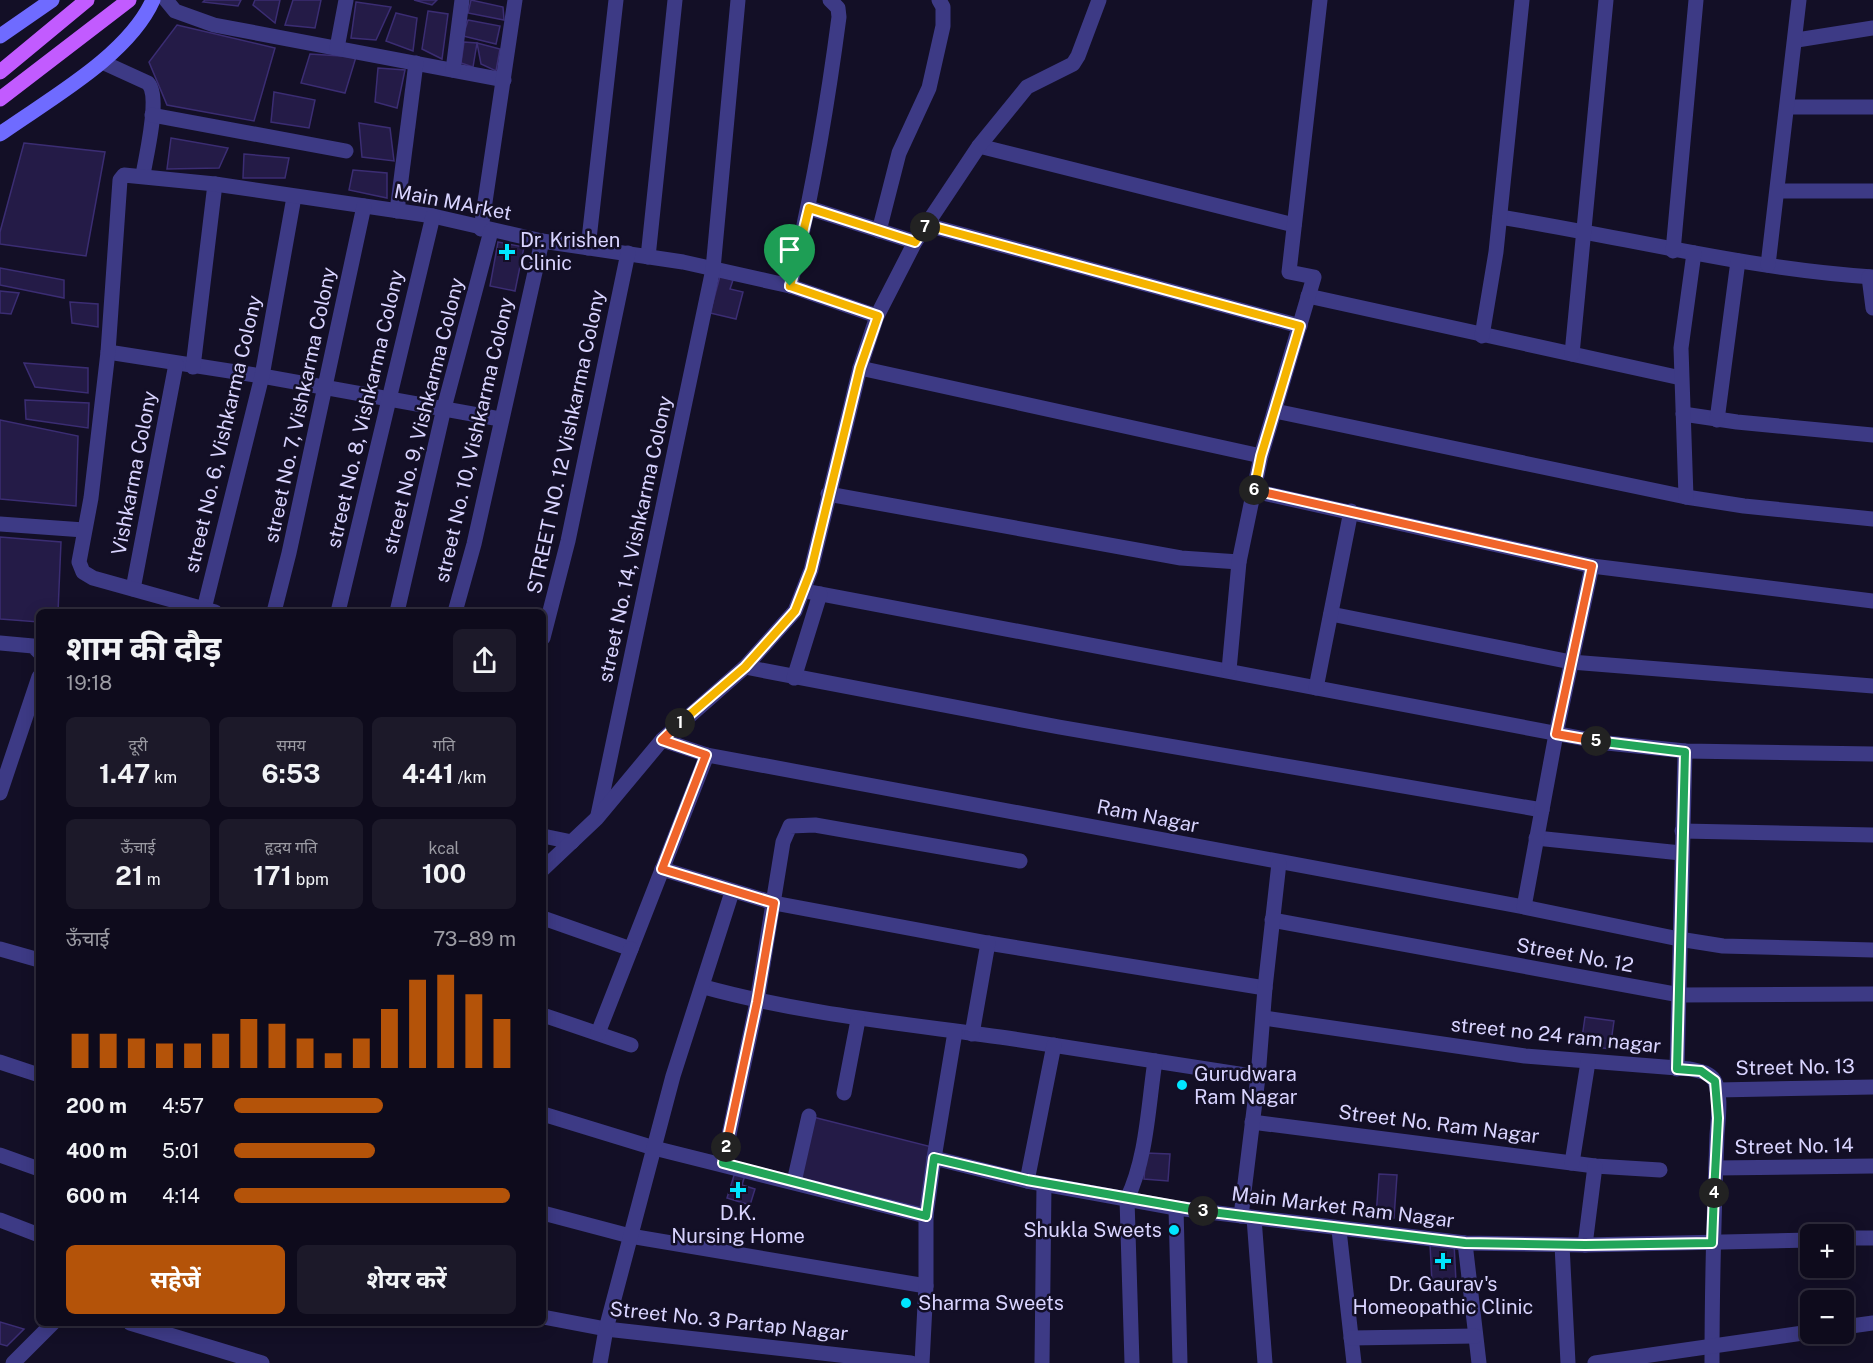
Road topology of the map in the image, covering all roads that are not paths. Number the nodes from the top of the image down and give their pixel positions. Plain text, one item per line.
1 (52, 0) edge
2 (129, 0) edge
3 (153, 0) edge
4 (166, 0) edge
5 (346, 0) edge
6 (462, 0) edge
7 (515, 0) edge
8 (616, 0) edge
9 (675, 0) edge
10 (738, 0) edge
11 (830, 0) edge
12 (939, 0) edge
13 (1099, 0) edge
14 (1320, 0) edge
15 (1522, 0) edge
16 (1606, 0) edge
17 (1696, 0) edge
18 (1799, 0) edge
19 (86, 1) edge
20 (1873, 28) edge
21 (0, 36) edge
22 (1797, 40) junction
23 (337, 48) junction
24 (102, 62) junction
25 (416, 63) junction
26 (453, 70) junction
27 (0, 72) edge
28 (504, 80) junction
29 (0, 99) edge
30 (1873, 106) edge
31 (1787, 107) junction
32 (152, 115) junction
33 (0, 134) edge
34 (979, 146) junction
35 (346, 151) dead end
36 (143, 175) junction
37 (215, 184) junction
38 (1778, 191) junction
39 (1873, 191) edge
40 (294, 197) junction
41 (364, 206) junction
42 (809, 208) junction
43 (397, 211) junction
44 (433, 216) junction
45 (1500, 217) junction
46 (927, 225) junction
47 (1294, 225) junction
48 (486, 230) junction
49 (879, 231) junction
50 (1585, 231) junction
51 (542, 241) junction
52 (915, 242) junction
53 (588, 249) junction
54 (1673, 251) junction
55 (1694, 253) junction
56 (628, 254) junction
57 (648, 256) junction
58 (1738, 261) junction
59 (1768, 265) junction
60 (713, 269) junction
61 (1871, 277) edge
62 (790, 286) junction
63 (1308, 296) junction
64 (1873, 308) edge
65 (878, 316) junction
66 (1300, 326) junction
67 (1482, 336) junction
68 (108, 352) junction
69 (1572, 354) junction
70 (176, 364) junction
71 (194, 367) junction
72 (860, 368) junction
73 (262, 376) junction
74 (1681, 378) junction
75 (326, 387) junction
76 (389, 398) junction
77 (444, 408) junction
78 (1275, 411) junction
79 (1683, 414) junction
80 (500, 419) junction
81 (1718, 420) junction
82 (1873, 435) edge
83 (1261, 456) junction
84 (1254, 491) junction
85 (828, 494) junction
86 (1686, 497) junction
87 (1351, 511) junction
88 (1873, 519) edge
89 (0, 524) edge
90 (84, 530) junction
91 (1239, 562) junction
92 (1592, 566) junction
93 (133, 589) junction
94 (805, 591) junction
95 (820, 594) junction
96 (1873, 602) edge
97 (202, 609) edge
98 (209, 609) edge
99 (275, 609) edge
100 (339, 609) edge
101 (398, 609) edge
102 (456, 609) edge
103 (1331, 614) junction
104 (546, 626) edge
105 (0, 643) edge
106 (36, 650) edge
107 (1571, 662) junction
108 (745, 667) junction
109 (1229, 670) junction
110 (794, 678) junction
111 (36, 686) edge
112 (1873, 686) edge
113 (1316, 688) junction
114 (1556, 734) junction
115 (662, 740) junction
116 (1685, 752) junction
117 (1873, 754) edge
118 (706, 755) junction
119 (0, 794) edge
120 (1542, 810) junction
121 (597, 818) junction
122 (1682, 831) junction
123 (1873, 835) edge
124 (546, 837) edge
125 (1536, 838) junction
126 (572, 842) junction
127 (1681, 853) junction
128 (1020, 861) dead end
129 (1279, 863) junction
130 (546, 866) edge
131 (662, 869) junction
132 (732, 892) junction
133 (774, 903) junction
134 (1524, 907) junction
135 (546, 919) edge
136 (1272, 920) junction
137 (1679, 939) junction
138 (988, 943) junction
139 (0, 949) edge
140 (631, 949) junction
141 (1873, 950) edge
142 (36, 959) edge
143 (704, 987) junction
144 (1265, 988) junction
145 (1873, 994) edge
146 (1680, 995) junction
147 (757, 1002) junction
148 (546, 1016) edge
149 (1264, 1018) junction
150 (858, 1020) junction
151 (955, 1032) junction
152 (598, 1033) junction
153 (972, 1034) junction
154 (631, 1045) dead end
155 (1054, 1045) junction
156 (1155, 1061) junction
157 (0, 1062) edge
158 (1588, 1062) junction
159 (1677, 1069) junction
160 (36, 1074) edge
161 (1258, 1077) junction
162 (1873, 1087) edge
163 (1717, 1089) junction
164 (844, 1093) dead end
165 (546, 1115) edge
166 (809, 1116) dead end
167 (1252, 1122) junction
168 (654, 1148) junction
169 (0, 1155) edge
170 (934, 1158) junction
171 (723, 1163) junction
172 (1572, 1163) junction
173 (1595, 1166) junction
174 (1873, 1166) edge
175 (36, 1168) edge
176 (1716, 1168) junction
177 (1660, 1170) dead end
178 (1027, 1180) junction
179 (794, 1182) junction
180 (1044, 1184) junction
181 (1127, 1198) junction
182 (1176, 1208) junction
183 (546, 1214) edge
184 (926, 1216) junction
185 (1247, 1217) junction
186 (0, 1220) edge
187 (1340, 1230) junction
188 (36, 1234) edge
189 (630, 1236) junction
190 (1873, 1238) edge
191 (1854, 1239) edge
192 (1800, 1240) edge
193 (1465, 1243) junction
194 (1712, 1243) junction
195 (1562, 1245) junction
196 (1585, 1245) junction
197 (926, 1286) junction
198 (546, 1318) edge
199 (1873, 1323) edge
200 (50, 1326) edge
201 (140, 1326) edge
202 (1854, 1326) edge
203 (606, 1329) junction
204 (1800, 1333) edge
205 (1475, 1336) junction
206 (1352, 1338) junction
207 (1712, 1346) junction
208 (13, 1363) edge
209 (262, 1363) edge
210 (600, 1363) edge
211 (911, 1363) edge
212 (921, 1363) edge
213 (1042, 1363) edge
214 (1132, 1363) edge
215 (1180, 1363) edge
216 (1265, 1363) edge
217 (1354, 1363) edge
218 (1479, 1363) edge
219 (1568, 1363) edge
220 (1595, 1363) edge
221 (1712, 1363) edge

1 - 21 street
2 - 29 main road
3 - 24 street
4 - 23 street
5 - 23 street
6 - 26 street
7 - 28 street, street No. 9, Vishkarma Colony
8 - 53 street
9 - 57 street
10 - 60 street, street No. 14, Vishkarma Colony
11 - 42 street
12 - 49 street
13 - 34 street
14 - 47 street
15 - 45 street
16 - 50 street
17 - 54 street
18 - 22 street
19 - 27 main road
20 - 22 street
22 - 31 street
23 - 25 street
24 - 32 street
24 - 33 street
25 - 26 street
25 - 43 street
26 - 28 street
28 - 48 street, street No. 9, Vishkarma Colony
30 - 31 street
31 - 38 street
32 - 35 street
32 - 36 street
34 - 46 street
34 - 47 street
36 - 37 street, Main MArket
36 - 68 street, Main MArket
37 - 40 street, Main MArket
37 - 71 street
38 - 39 street
38 - 59 street
40 - 41 street, Main MArket
40 - 73 street, street No. 6, Vishkarma Colony
41 - 43 street, Main MArket
41 - 75 street, street No. 7, Vishkarma Colony
42 - 49 street
42 - 62 street
43 - 44 street, Main MArket
44 - 48 street, Main MArket
44 - 76 street, street No. 8, Vishkarma Colony
45 - 50 street
45 - 67 street
46 - 52 street
46 - 66 street
47 - 63 street
48 - 51 street, Main MArket
48 - 77 street, street No. 9, Vishkarma Colony
49 - 52 street
50 - 54 street
50 - 69 street
51 - 53 street, Main MArket
51 - 80 street, street No. 10, Vishkarma Colony
52 - 65 street
53 - 56 street, Main MArket
54 - 55 street
55 - 58 street
55 - 74 street
56 - 57 street, Main MArket
56 - 104 street, STREET NO. 12 Vishkarma Colony
57 - 60 street, Main MArket
58 - 59 street
58 - 81 street
59 - 61 street
60 - 62 street, Main MArket
60 - 121 street, street No. 14, Vishkarma Colony
61 - 64 street
62 - 65 street, Main MArket
63 - 66 street
63 - 67 street
65 - 72 street
66 - 78 street
67 - 69 street
68 - 70 street
68 - 90 street
69 - 74 street
70 - 71 street
70 - 93 street, Vishkarma Colony
71 - 73 street
72 - 83 street
72 - 85 street
73 - 75 street
73 - 98 street, street No. 6, Vishkarma Colony
74 - 79 street
75 - 76 street
75 - 99 street, street No. 7, Vishkarma Colony
76 - 77 street
76 - 100 street, street No. 8, Vishkarma Colony
77 - 80 street
77 - 101 street, street No. 9, Vishkarma Colony
78 - 83 street
78 - 86 street
79 - 81 street
79 - 86 street
80 - 102 street, street No. 10, Vishkarma Colony
81 - 82 street
83 - 84 street
84 - 87 street
84 - 91 street
85 - 91 street
85 - 94 street
86 - 88 street
87 - 92 street
87 - 103 street
89 - 90 street
90 - 93 street
91 - 109 street
92 - 96 street
92 - 107 street
93 - 97 street
94 - 95 street
94 - 108 street
95 - 109 street
95 - 110 street
103 - 107 street
103 - 113 street
105 - 106 street
107 - 112 street
107 - 114 street
108 - 110 street
108 - 115 street
109 - 113 street
110 - 120 street
111 - 119 street
113 - 114 street
114 - 116 street
114 - 120 street
115 - 118 street, Ram Nagar
115 - 121 street
116 - 117 street
116 - 122 street
118 - 129 street, Ram Nagar
118 - 131 street
120 - 125 street
121 - 126 street
122 - 123 street
122 - 127 street
124 - 126 street
125 - 127 street
125 - 134 street
126 - 130 street
127 - 137 street
128 - 133 street
129 - 134 street, Ram Nagar
129 - 136 street
131 - 132 street
131 - 140 street
132 - 133 street
132 - 143 street
133 - 138 street
133 - 147 street
134 - 137 street, Ram Nagar
135 - 140 street
136 - 144 street
136 - 146 street, Street No. 12
137 - 141 street, Ram Nagar
137 - 146 street
138 - 144 street
138 - 153 street
139 - 142 street
140 - 152 street
143 - 147 street
143 - 168 street
144 - 149 street
145 - 146 street, Street No. 12
146 - 159 street
147 - 150 street
147 - 171 street
148 - 152 street
149 - 158 street, street no 24 ram nagar
149 - 161 street
150 - 151 street
150 - 164 street
151 - 153 street
151 - 170 street
152 - 154 street
153 - 155 street
155 - 156 street
155 - 178 street
156 - 161 street
156 - 181 street
157 - 160 street
158 - 159 street, street no 24 ram nagar
158 - 172 street
159 - 163 street, street no 24 ram nagar
161 - 167 street
162 - 163 street, Street No. 13
163 - 176 street
165 - 168 street
166 - 179 street
167 - 172 street, Street No. Ram Nagar
167 - 185 street
168 - 171 street
168 - 189 street
169 - 175 street
170 - 178 street, Main Market Ram Nagar
170 - 184 street
171 - 179 street
172 - 173 street, Street No. Ram Nagar
173 - 177 street, Street No. Ram Nagar
173 - 196 street
174 - 176 street, Street No. 14
176 - 194 street
178 - 180 street, Main Market Ram Nagar
179 - 184 street
180 - 181 street, Main Market Ram Nagar
180 - 213 street
181 - 182 street, Main Market Ram Nagar
181 - 214 street
182 - 185 street, Main Market Ram Nagar
182 - 215 street
183 - 189 street
184 - 197 street
185 - 187 street, Main Market Ram Nagar
185 - 216 street
186 - 188 street
187 - 193 street, Main Market Ram Nagar
187 - 206 street
189 - 197 street
189 - 203 street
190 - 191 street
192 - 194 street, Main Market Ram Nagar
193 - 195 street, Main Market Ram Nagar
193 - 205 street
194 - 196 street, Main Market Ram Nagar
194 - 207 street
195 - 196 street, Main Market Ram Nagar
195 - 219 street
197 - 212 street
198 - 203 street, Street No. 3 Partap Nagar
199 - 202 street
200 - 208 street
201 - 209 street
203 - 210 street
203 - 211 street, Street No. 3 Partap Nagar
204 - 207 street
205 - 206 street
205 - 218 street
206 - 217 street
207 - 220 street
207 - 221 street

